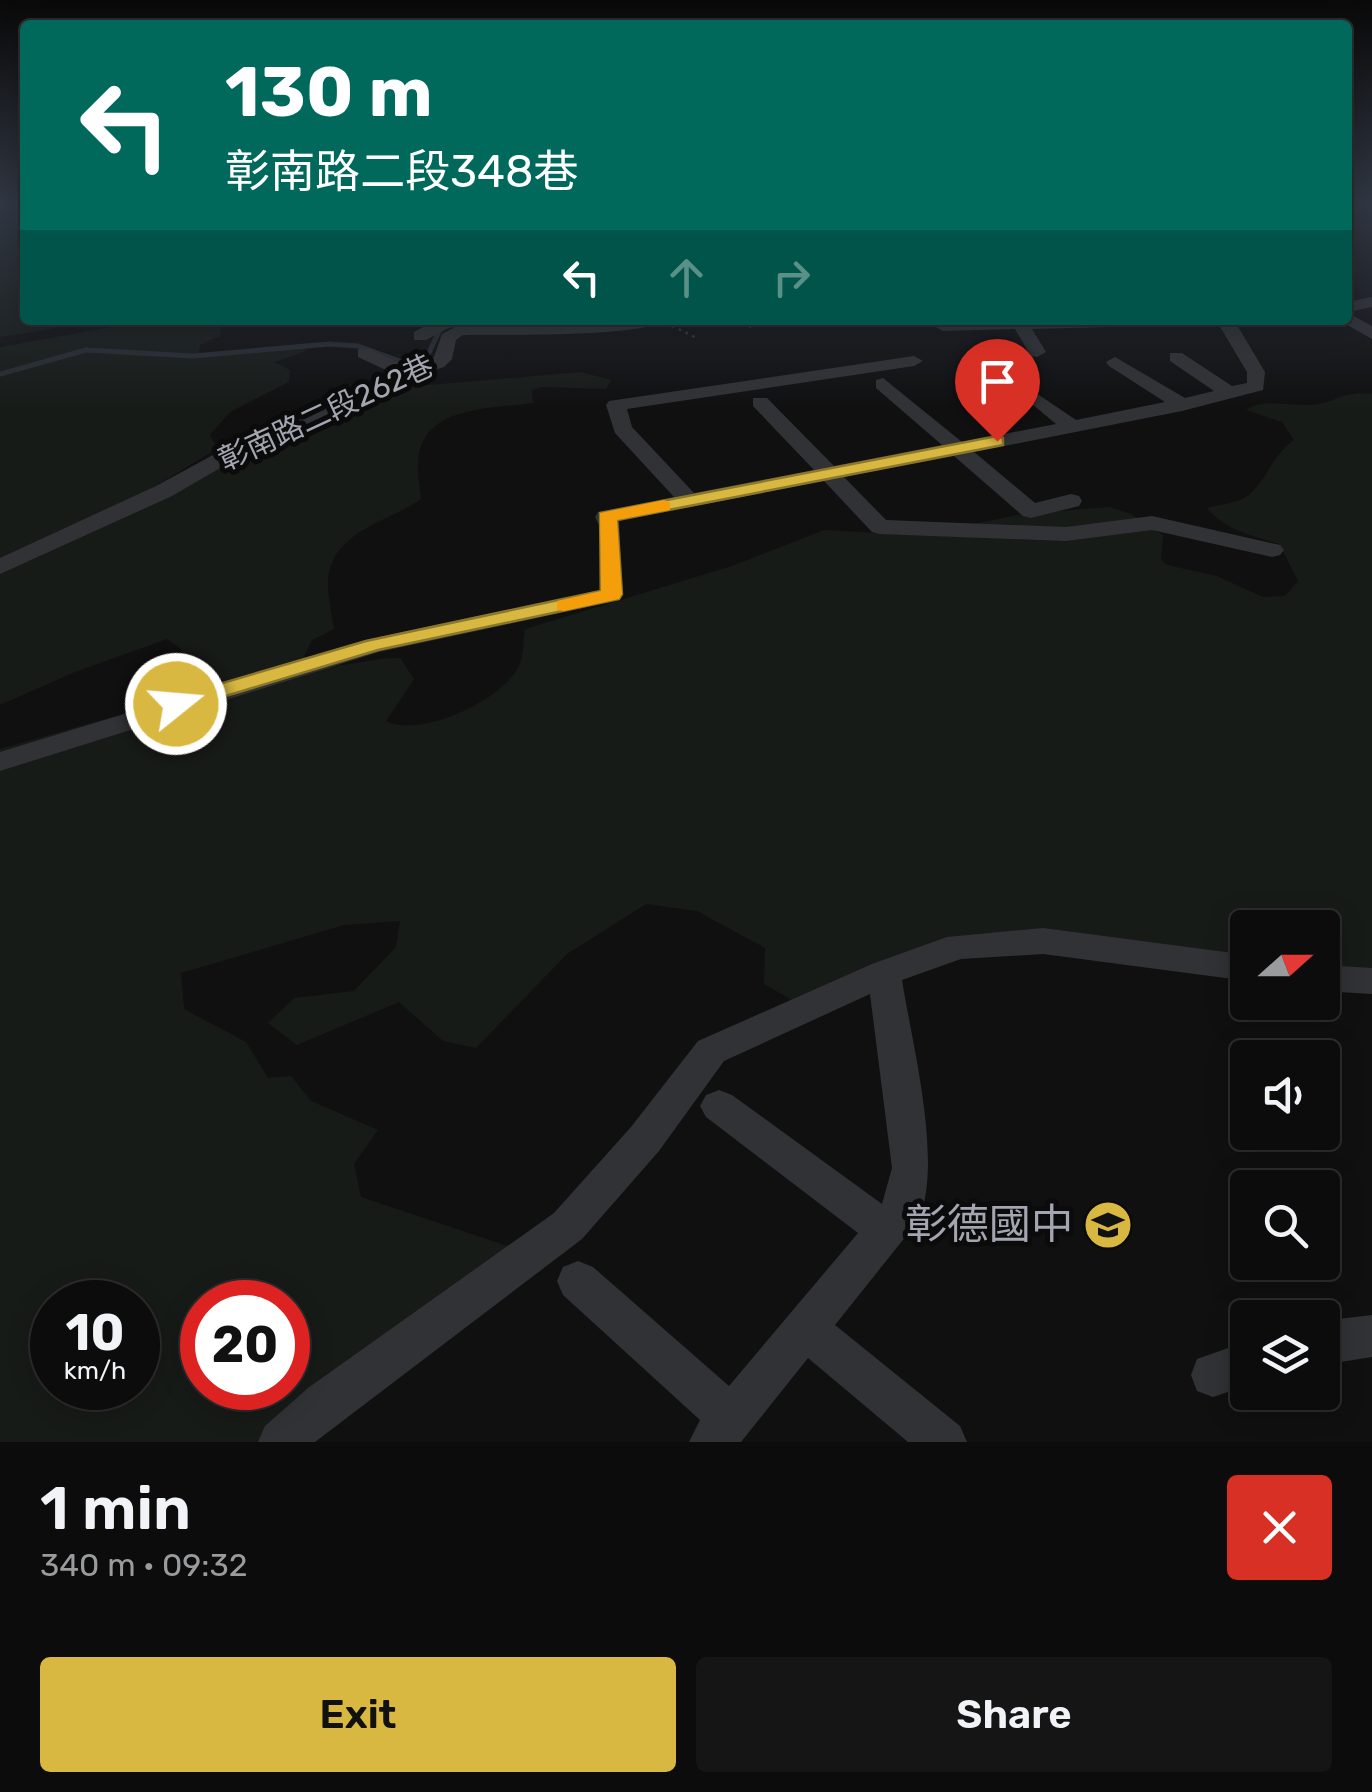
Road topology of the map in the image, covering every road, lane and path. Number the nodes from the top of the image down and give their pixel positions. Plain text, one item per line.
1 (438, 325) edge
2 (620, 325) edge
3 (668, 325) edge
4 (753, 325) edge
5 (982, 325) edge
6 (1021, 325) edge
7 (1157, 325) edge
8 (1229, 325) edge
9 (943, 326) dead end
10 (748, 327) dead end
11 (420, 336) dead end
12 (696, 338) dead end
13 (1037, 352) dead end
14 (364, 353) dead end
15 (914, 361) dead end
16 (1116, 362) dead end
17 (406, 373) junction
18 (884, 384) dead end
19 (1228, 392) junction
20 (1036, 398) dead end
21 (760, 402) dead end
22 (1182, 405) junction
23 (1073, 426) junction
24 (959, 449) junction
25 (831, 474) junction
26 (689, 501) junction
27 (1071, 501) dead end
28 (1272, 550) dead end
29 (0, 567) edge
30 (0, 762) edge
31 (1230, 966) edge
32 (884, 972) junction
33 (1340, 979) edge
34 (1372, 981) edge
35 (720, 1106) dead end
36 (885, 1230) junction
37 (578, 1281) dead end
38 (806, 1328) junction
39 (1372, 1336) edge
40 (1340, 1340) edge
41 (721, 1430) edge
42 (281, 1442) edge
43 (944, 1442) edge

1 - 11 street
2 - 17 street, 彰南路二段262巷
3 - 12 path
4 - 10 path
5 - 9 street
6 - 13 street
7 - 19 street
8 - 19 street
14 - 17 street
15 - 26 street
16 - 22 street
17 - 29 street, 彰南路二段262巷
18 - 24 street
19 - 22 street
20 - 23 street
21 - 25 street
22 - 23 street
23 - 24 street
24 - 25 street
24 - 27 street
25 - 26 street
25 - 28 street
26 - 30 street
31 - 32 street
32 - 36 street
32 - 42 street
33 - 34 street
35 - 36 street
36 - 38 street
37 - 41 street
38 - 41 street
38 - 43 street
39 - 40 street

